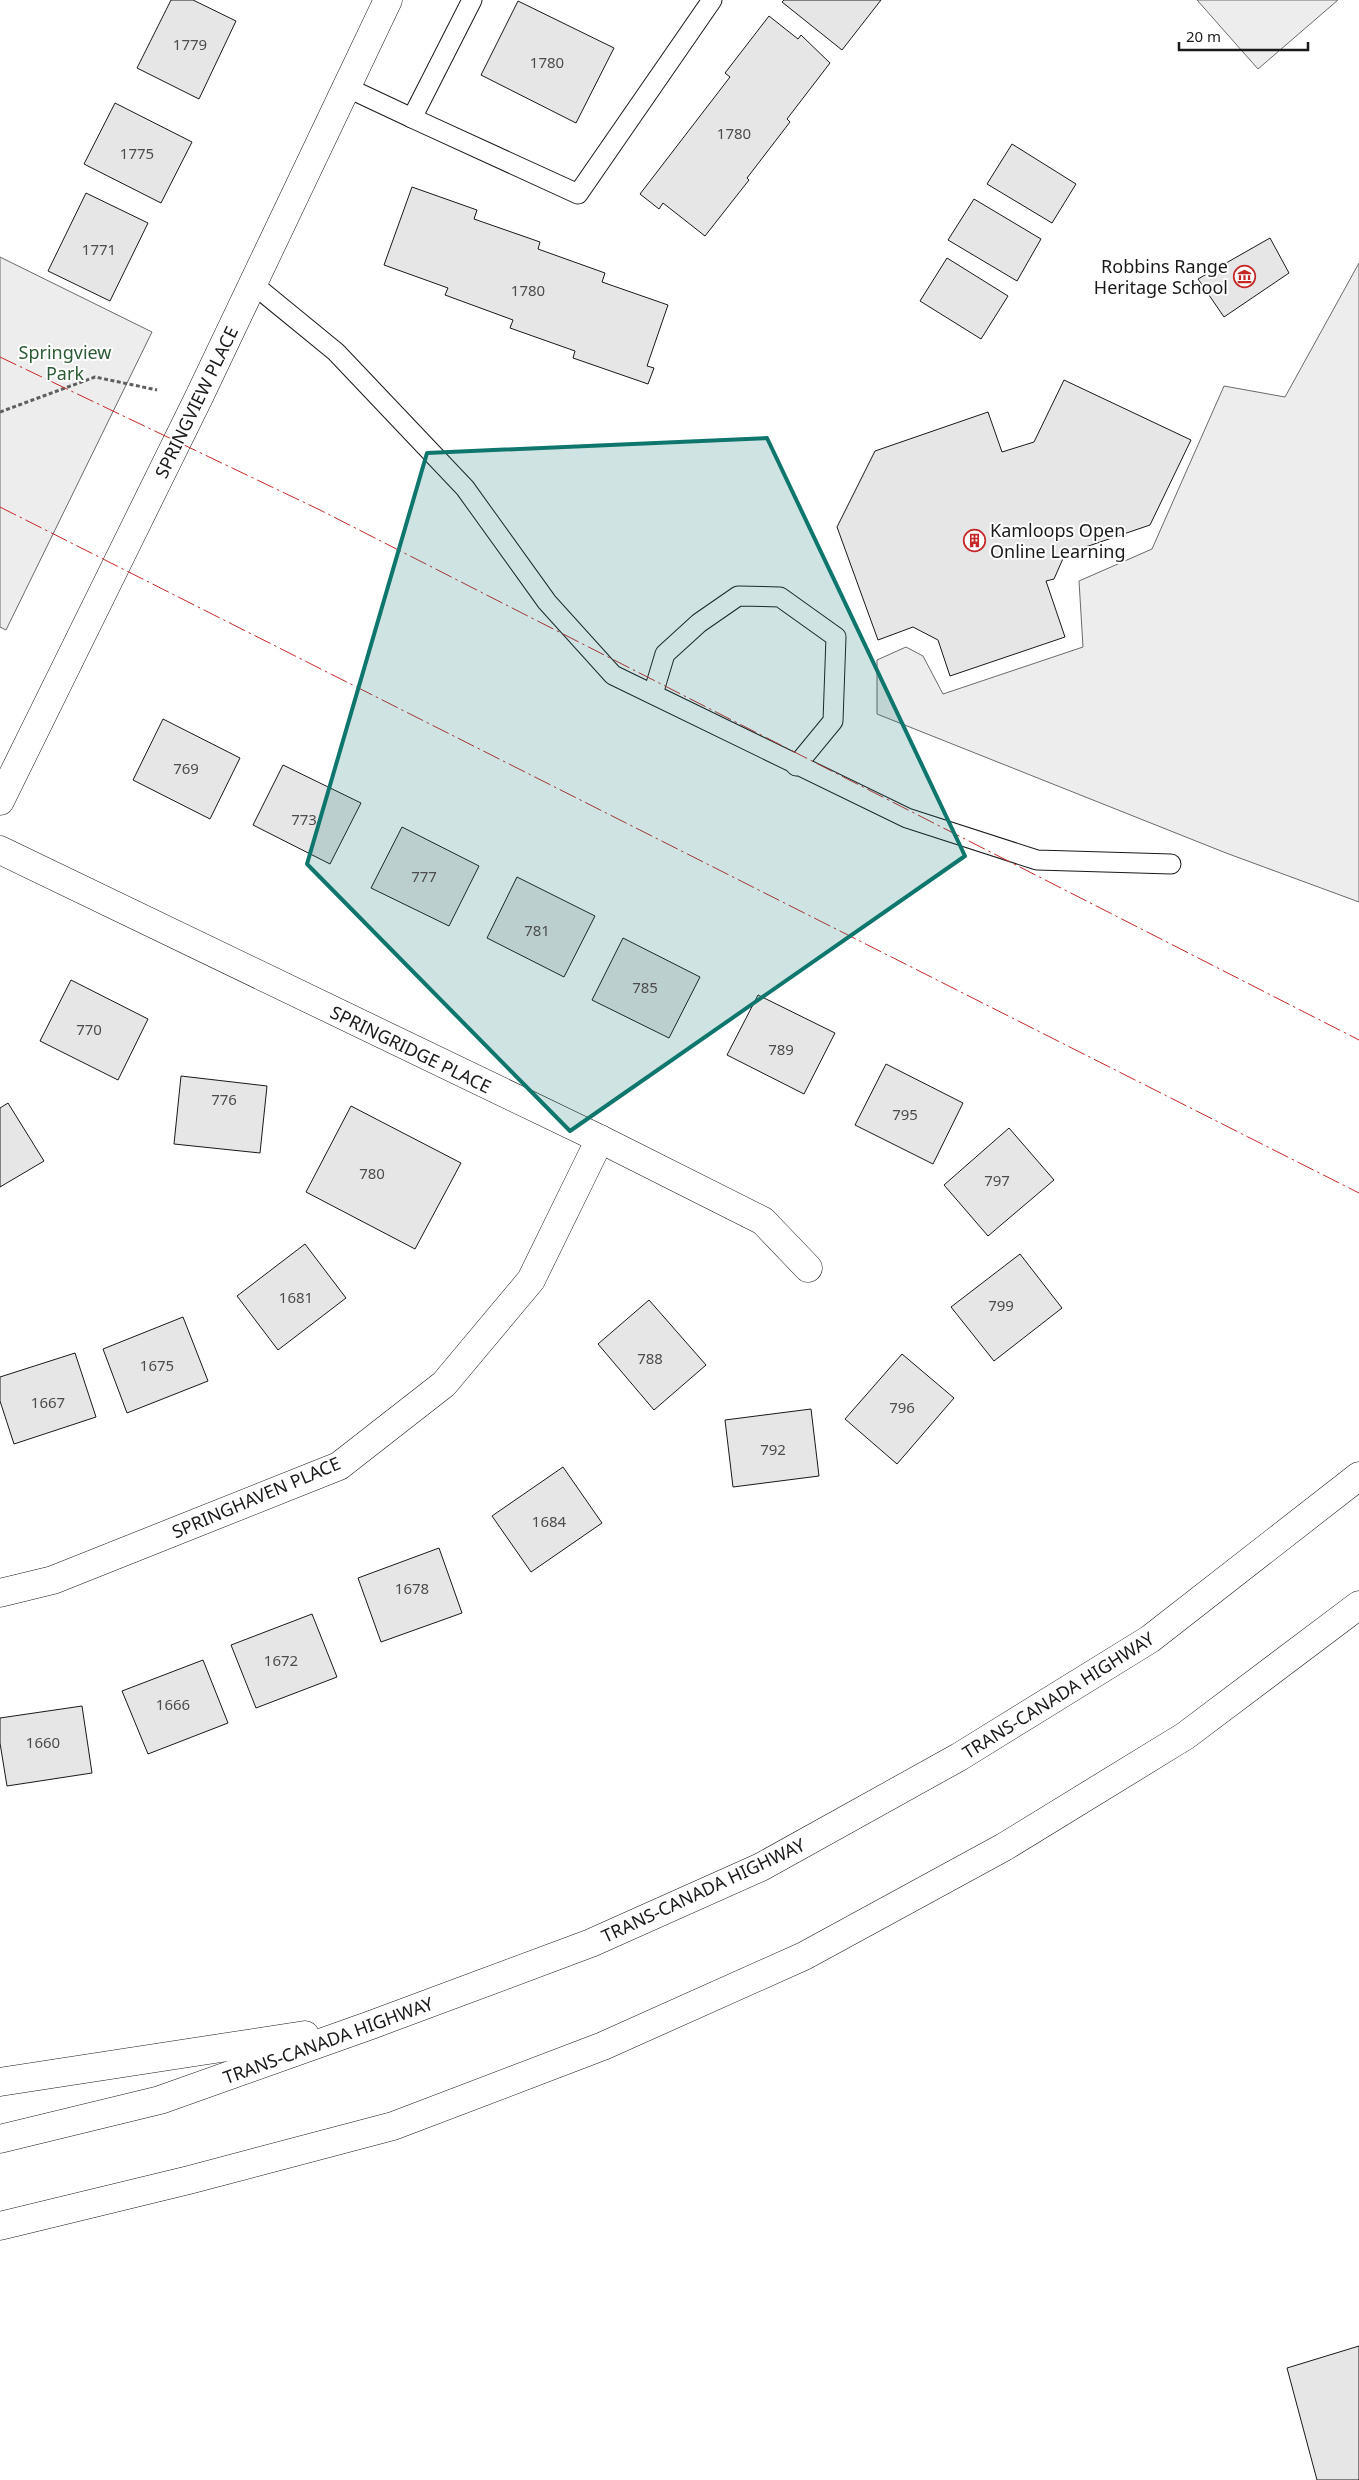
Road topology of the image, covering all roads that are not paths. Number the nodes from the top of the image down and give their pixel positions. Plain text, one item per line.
1 (388, 0) edge
2 (472, 0) edge
3 (712, 0) edge
4 (346, 87) junction
5 (412, 118) junction
6 (253, 284) junction
7 (653, 694) junction
8 (796, 766) junction
9 (0, 801) edge
10 (0, 850) edge
11 (1171, 864) dead end
12 (600, 1139) junction
13 (808, 1268) dead end
14 (1359, 1476) edge
15 (0, 1593) edge
16 (1359, 1605) edge
17 (371, 2025) junction
18 (0, 2082) edge
19 (0, 2139) edge
20 (0, 2226) edge

1 - 4 main road, SPRINGVIEW PLACE
2 - 5 lane
3 - 5 lane
4 - 5 lane
4 - 6 main road, SPRINGVIEW PLACE
6 - 7 lane
6 - 9 main road, SPRINGVIEW PLACE
7 - 8 lane
7 - 8 lane
8 - 11 lane
10 - 12 main road, SPRINGRIDGE PLACE
12 - 13 main road, SPRINGRIDGE PLACE
12 - 15 main road, SPRINGHAVEN PLACE
14 - 17 main road, TRANS-CANADA HIGHWAY
16 - 20 main road
17 - 18 main road
17 - 19 main road, TRANS-CANADA HIGHWAY

